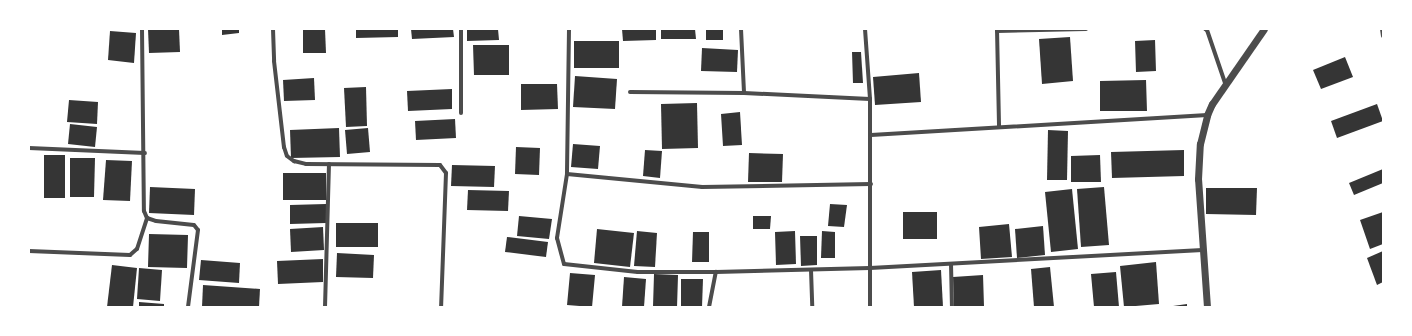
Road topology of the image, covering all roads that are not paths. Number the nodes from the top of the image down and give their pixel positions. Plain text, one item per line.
1 (142, 29) edge
2 (273, 29) edge
3 (462, 29) edge
4 (569, 29) edge
5 (740, 29) edge
6 (865, 29) edge
7 (1086, 29) edge
8 (1205, 29) edge
9 (1264, 29) edge
10 (1382, 29) edge
11 (997, 30) edge
12 (1383, 36) edge
13 (1225, 83) junction
14 (630, 92) dead end
15 (744, 93) junction
16 (870, 100) junction
17 (461, 113) dead end
18 (1207, 115) junction
19 (999, 127) junction
20 (871, 135) junction
21 (29, 148) edge
22 (145, 153) junction
23 (329, 164) junction
24 (567, 174) junction
25 (871, 184) junction
26 (147, 218) junction
27 (1204, 250) junction
28 (29, 251) edge
29 (951, 264) junction
30 (870, 268) junction
31 (811, 270) junction
32 (716, 272) junction
33 (188, 307) edge
34 (325, 307) edge
35 (441, 307) edge
36 (709, 307) edge
37 (812, 307) edge
38 (870, 307) edge
39 (952, 307) edge
40 (1207, 307) edge

1 - 22 street
2 - 23 street
3 - 17 street
4 - 24 street
5 - 15 street
6 - 16 street
7 - 11 street
8 - 13 street
9 - 13 street
10 - 12 street
11 - 19 street
13 - 18 street
14 - 15 street
15 - 16 street
16 - 20 street
18 - 19 street
18 - 27 street
19 - 20 street
20 - 25 street
21 - 22 street
22 - 26 street
23 - 34 street
23 - 35 street
24 - 25 street
24 - 32 street
25 - 30 street
26 - 28 street
26 - 33 street
27 - 29 street
27 - 40 street
29 - 30 street
29 - 39 street
30 - 31 street
30 - 38 street
31 - 32 street
31 - 37 street
32 - 36 street

